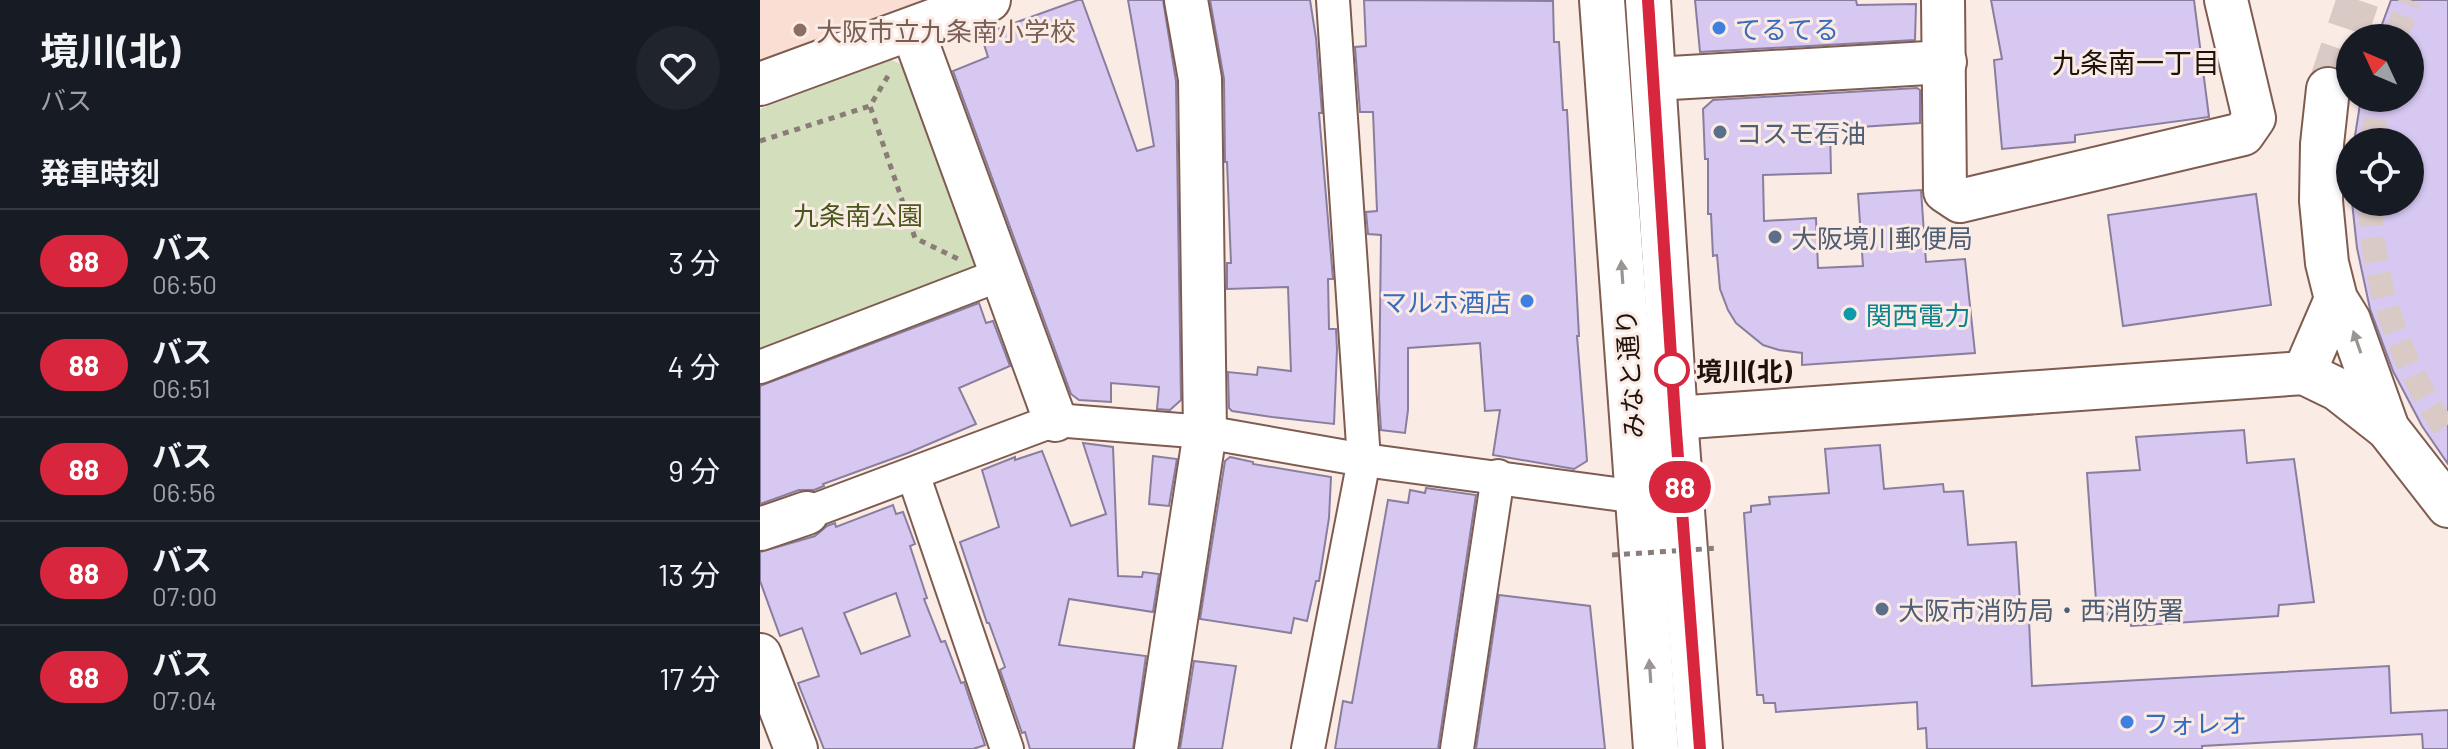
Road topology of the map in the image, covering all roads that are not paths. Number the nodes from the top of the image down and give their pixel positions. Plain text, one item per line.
1 (989, 0) edge
2 (1186, 0) edge
3 (1333, 0) edge
4 (1602, 0) edge
5 (1648, 0) edge
6 (1943, 0) edge
7 (2226, 0) edge
8 (912, 29) junction
9 (1945, 62) junction
10 (1654, 79) junction
11 (760, 84) edge
12 (2328, 89) tunnel mouth
13 (994, 277) junction
14 (2336, 299) junction
15 (760, 367) edge
16 (2304, 373) junction
17 (1675, 418) junction
18 (1055, 420) junction
19 (2388, 429) junction
20 (1205, 432) junction
21 (1364, 460) junction
22 (913, 474) junction
23 (1498, 476) junction
24 (1638, 497) junction
25 (2448, 506) edge
26 (807, 513) joint
27 (760, 529) edge
28 (760, 655) edge
29 (796, 749) edge
30 (1007, 749) edge
31 (1156, 749) edge
32 (1308, 749) edge
33 (1457, 749) edge
34 (1656, 749) edge
35 (1700, 749) edge

1 - 8 street
2 - 20 street
3 - 21 street
24 -> 4 highway, みなと通り
5 - 10 highway, みなと通り
6 - 9 street
7 - 9 street
8 - 11 street
8 - 13 street
9 - 10 street
10 - 17 highway, みなと通り
12 - 14 street
13 - 15 street
13 - 18 street
14 - 16 street
19 -> 14 street
16 - 17 street
16 - 19 street
17 - 35 highway, みなと通り
18 - 20 street
18 - 22 street
19 - 25 street
20 - 21 street
20 - 31 street
21 - 23 street
21 - 32 street
22 - 26 street
22 - 30 street
23 - 24 street
23 - 33 street
34 -> 24 highway, みなと通り
26 - 27 street
28 - 29 street

